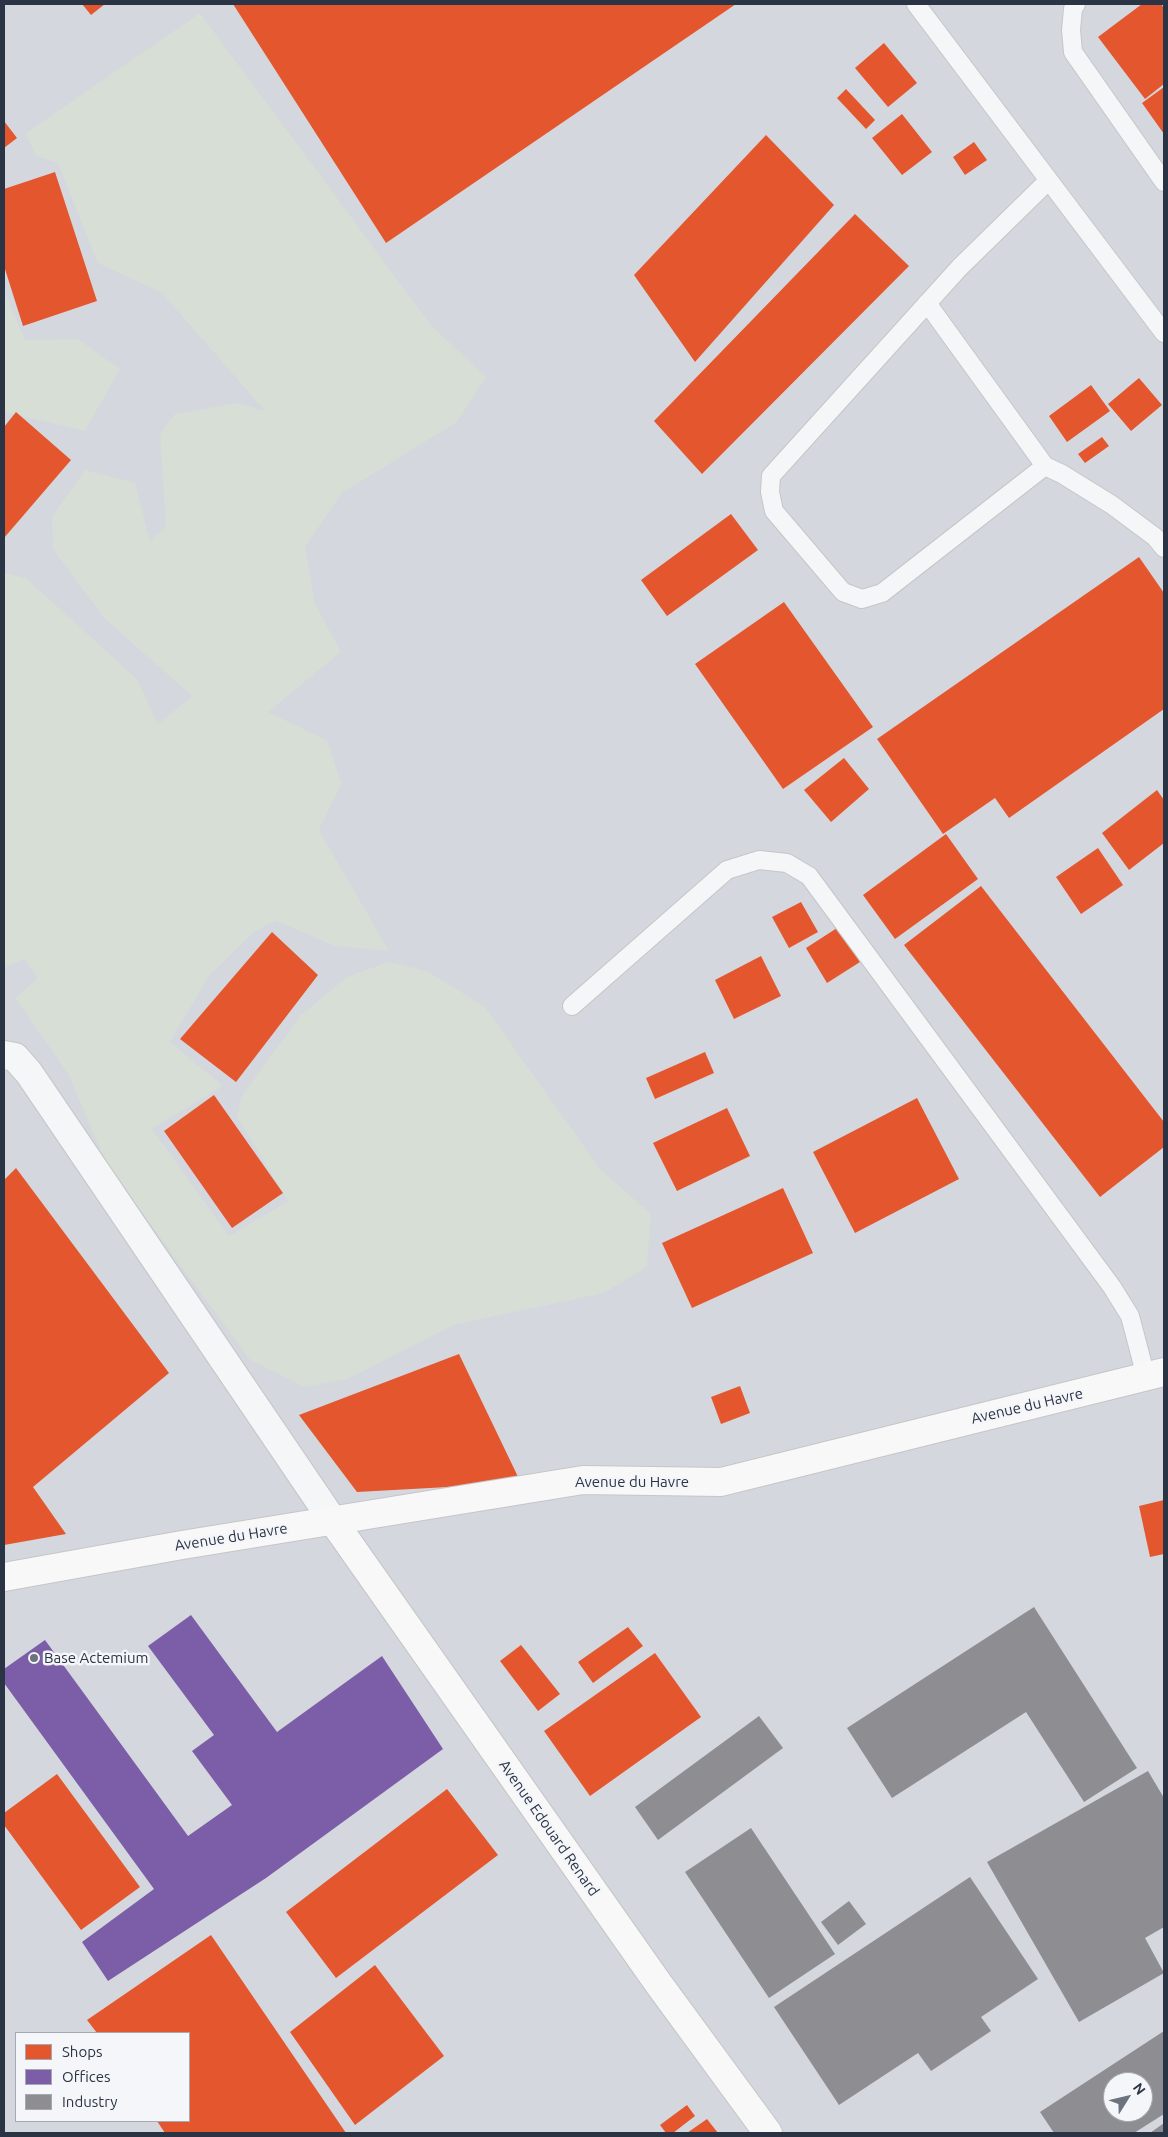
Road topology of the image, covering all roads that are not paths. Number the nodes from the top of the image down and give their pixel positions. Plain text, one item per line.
1 (916, 4) edge
2 (1076, 4) edge
3 (1048, 181) junction
4 (1164, 182) edge
5 (927, 304) junction
6 (1164, 333) edge
7 (1045, 466) junction
8 (1164, 548) edge
9 (572, 1006) dead end
10 (4, 1055) edge
11 (1155, 1375) edge
12 (333, 1521) junction
13 (4, 1577) edge
14 (768, 2133) edge

1 - 3 lane
2 - 4 lane
3 - 5 lane
3 - 6 lane
5 - 7 lane
5 - 7 lane
7 - 8 lane
9 - 11 lane
10 - 12 street
11 - 12 street, Avenue du Havre
12 - 13 street, Avenue du Havre
12 - 14 street, Avenue Edouard Renard

